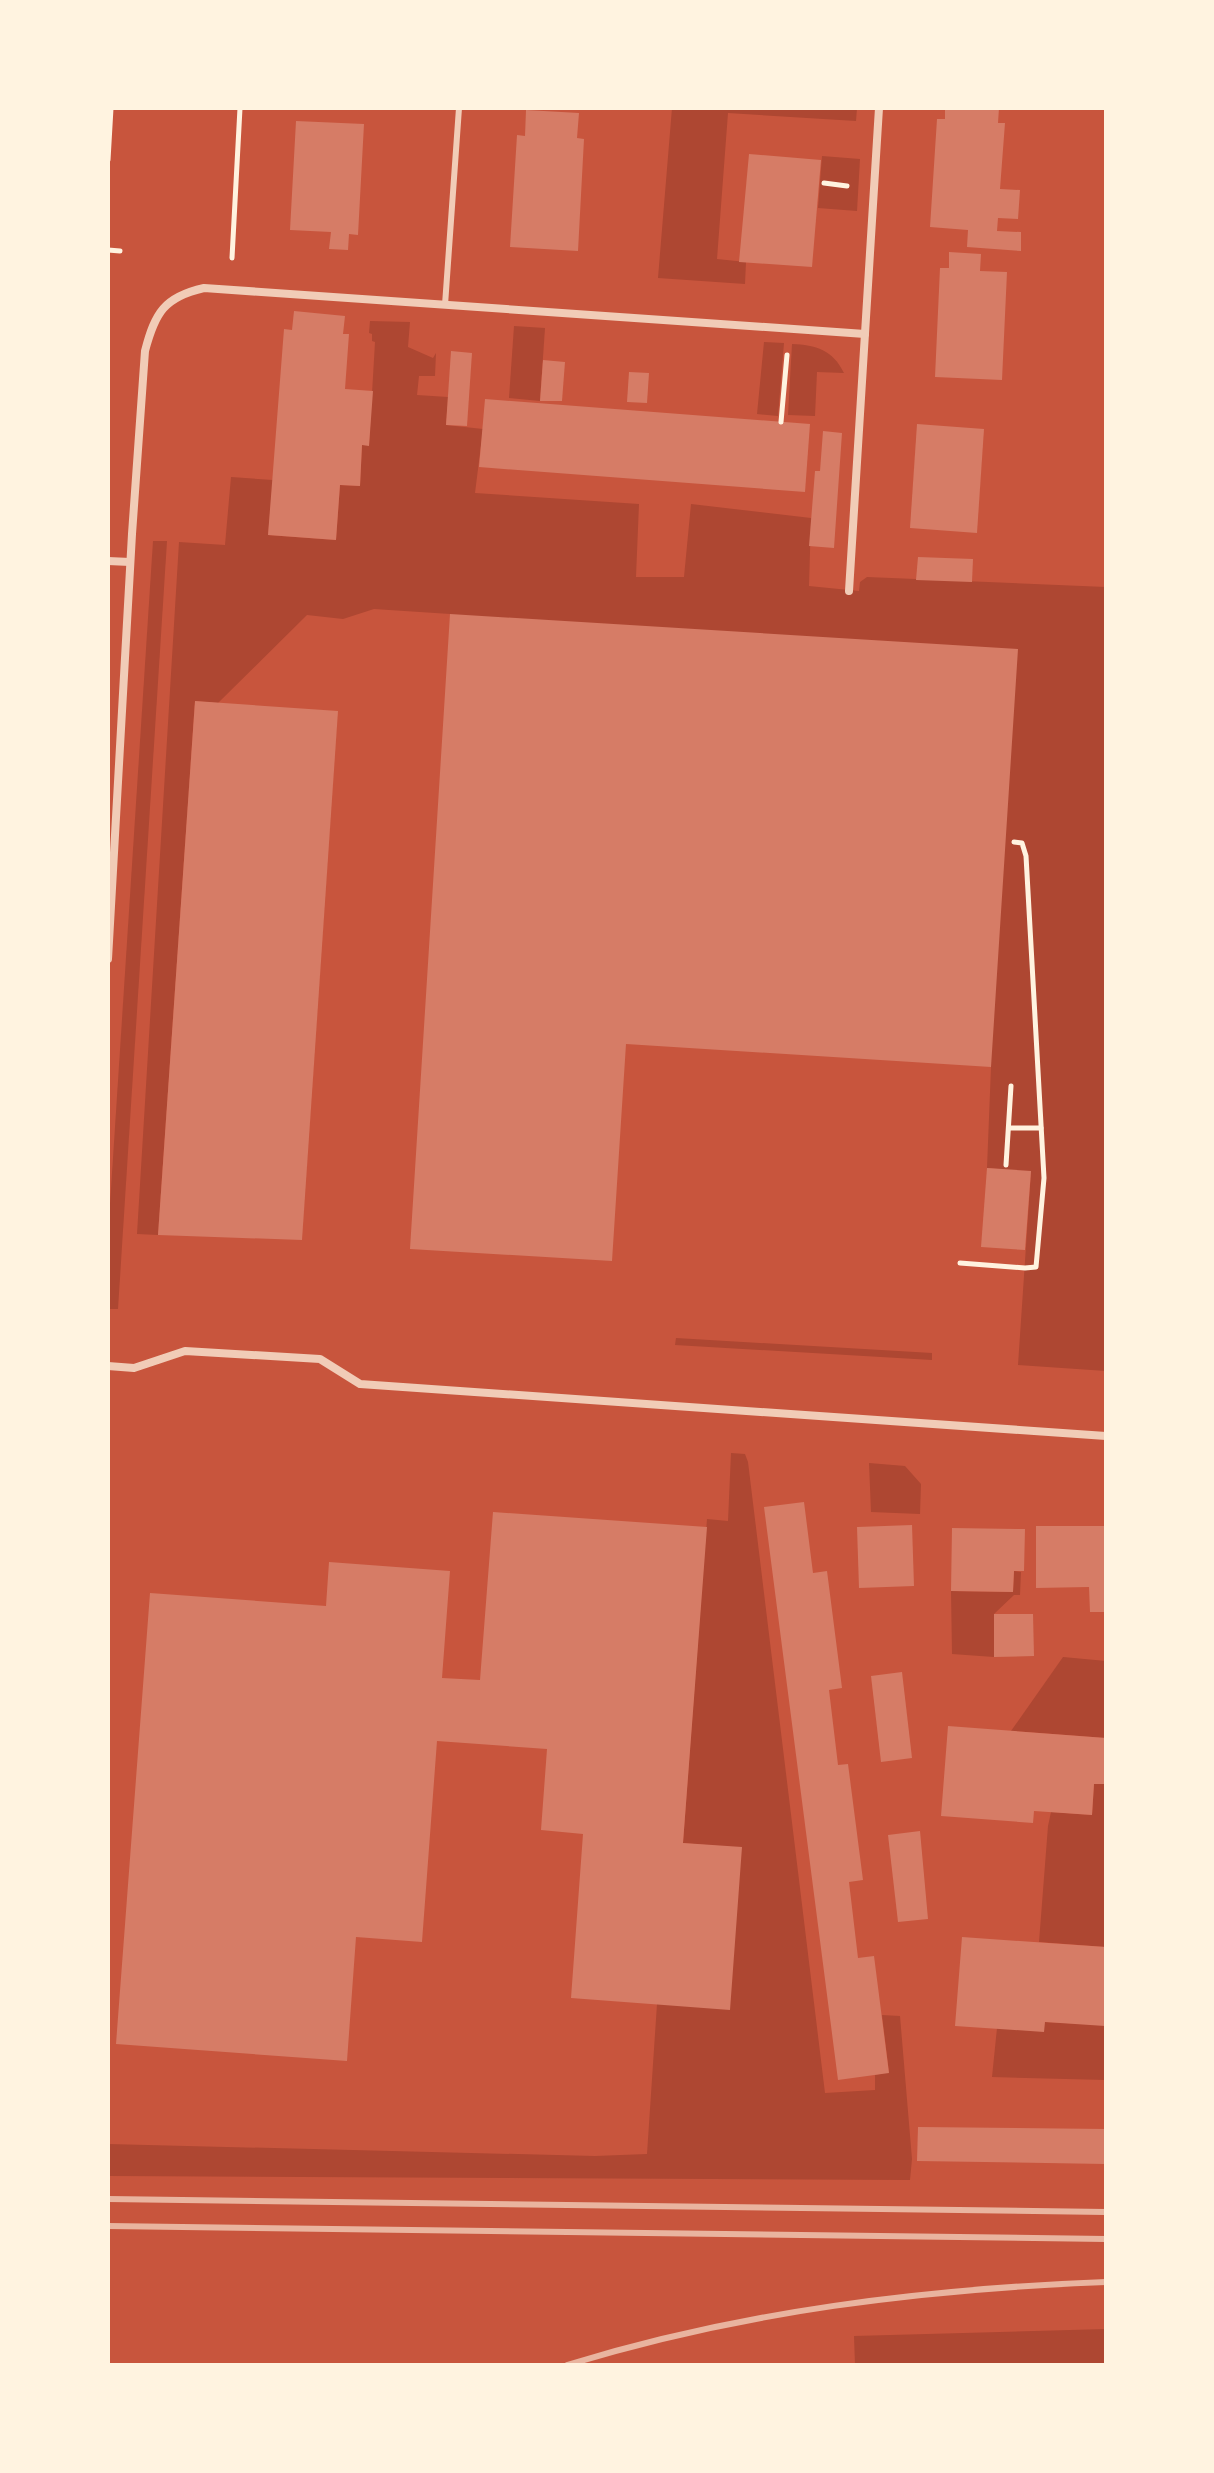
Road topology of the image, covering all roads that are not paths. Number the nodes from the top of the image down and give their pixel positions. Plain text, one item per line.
1 (459, 108) edge
2 (879, 108) edge
3 (445, 305) junction
4 (865, 334) junction
5 (108, 561) edge
6 (130, 562) junction
7 (849, 591) dead end
8 (108, 959) edge
9 (108, 1366) edge
10 (1106, 1436) edge

1 - 3 lane
2 - 4 street
3 - 4 street
3 - 6 street
4 - 7 street
5 - 6 street
6 - 8 street
9 - 10 street

